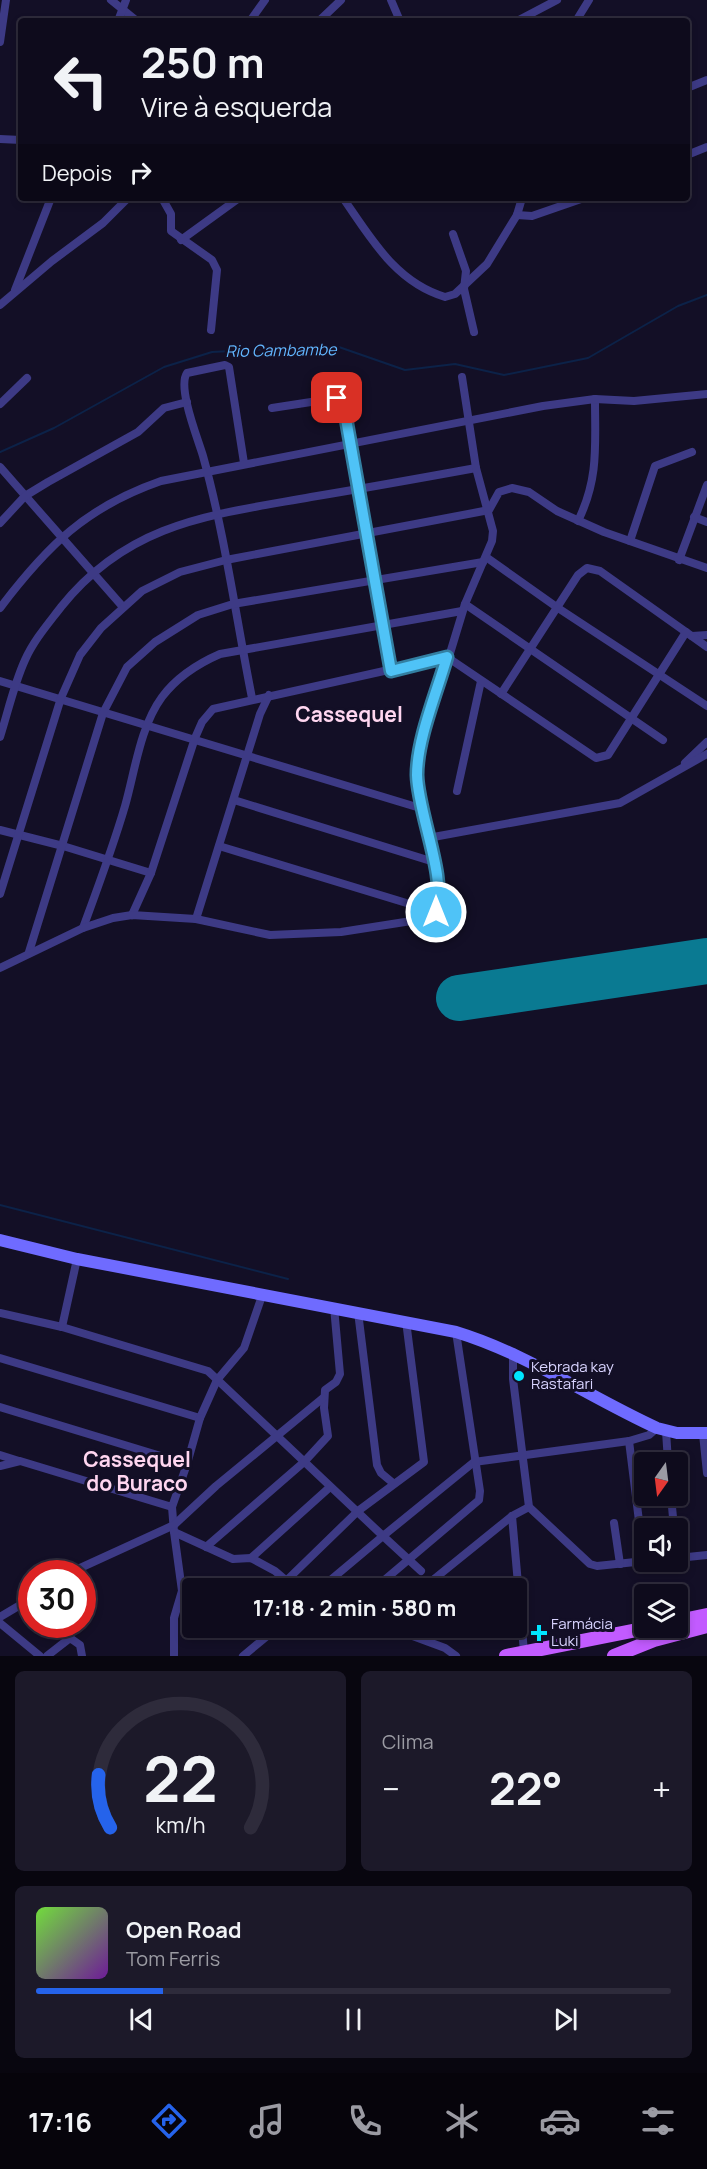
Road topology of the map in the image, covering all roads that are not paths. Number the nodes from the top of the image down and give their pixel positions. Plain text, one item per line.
1 (6, 0) edge
2 (111, 0) edge
3 (126, 0) edge
4 (265, 0) edge
5 (341, 0) edge
6 (391, 0) edge
7 (557, 0) edge
8 (589, 0) edge
9 (122, 10) junction
10 (119, 18) edge
11 (133, 18) edge
12 (252, 18) edge
13 (322, 18) edge
14 (398, 18) edge
15 (523, 18) edge
16 (578, 18) edge
17 (0, 42) edge
18 (707, 80) edge
19 (690, 87) edge
20 (0, 139) edge
21 (18, 140) edge
22 (707, 147) edge
23 (690, 154) edge
24 (50, 201) edge
25 (125, 201) edge
26 (164, 201) edge
27 (235, 201) edge
28 (345, 201) edge
29 (521, 201) edge
30 (575, 201) edge
31 (517, 215) junction
32 (453, 234) dead end
33 (181, 240) junction
34 (464, 284) junction
35 (15, 292) junction
36 (0, 305) edge
37 (211, 330) dead end
38 (474, 332) dead end
39 (462, 377) dead end
40 (27, 378) dead end
41 (707, 394) edge
42 (595, 399) junction
43 (187, 402) junction
44 (0, 404) edge
45 (272, 408) dead end
46 (467, 421) junction
47 (350, 443) junction
48 (692, 452) dead end
49 (244, 463) junction
50 (0, 466) edge
51 (476, 468) junction
52 (207, 470) junction
53 (707, 485) edge
54 (359, 489) junction
55 (25, 496) junction
56 (489, 510) junction
57 (217, 514) junction
58 (694, 518) junction
59 (578, 521) junction
60 (707, 522) edge
61 (0, 523) edge
62 (367, 533) junction
63 (61, 536) junction
64 (630, 541) junction
65 (226, 560) junction
66 (484, 560) junction
67 (679, 560) junction
68 (707, 568) edge
69 (93, 573) junction
70 (375, 579) junction
71 (233, 604) junction
72 (123, 607) junction
73 (0, 608) edge
74 (464, 608) junction
75 (559, 608) junction
76 (383, 624) junction
77 (689, 634) junction
78 (707, 635) edge
79 (707, 647) edge
80 (242, 649) junction
81 (531, 650) junction
82 (447, 657) junction
83 (391, 671) junction
84 (659, 675) junction
85 (0, 681) edge
86 (481, 681) junction
87 (16, 685) junction
88 (501, 694) junction
89 (269, 695) junction
90 (61, 698) junction
91 (252, 698) junction
92 (707, 706) edge
93 (103, 713) junction
94 (630, 719) junction
95 (148, 726) junction
96 (0, 737) edge
97 (195, 738) junction
98 (663, 740) dead end
99 (707, 742) edge
100 (707, 754) edge
101 (248, 756) junction
102 (676, 772) junction
103 (457, 791) dead end
104 (234, 800) junction
105 (420, 808) junction
106 (0, 830) edge
107 (18, 835) junction
108 (428, 838) junction
109 (63, 846) junction
110 (219, 846) junction
111 (108, 861) junction
112 (434, 862) junction
113 (151, 873) junction
114 (0, 894) edge
115 (436, 912) junction
116 (132, 915) junction
117 (196, 919) junction
118 (83, 928) junction
119 (29, 952) junction
120 (0, 968) edge
121 (0, 1240) edge
122 (77, 1259) junction
123 (263, 1293) junction
124 (334, 1307) junction
125 (358, 1312) junction
126 (0, 1313) edge
127 (406, 1321) junction
128 (62, 1327) junction
129 (456, 1332) junction
130 (513, 1352) junction
131 (0, 1358) edge
132 (217, 1380) junction
133 (323, 1398) junction
134 (0, 1407) edge
135 (200, 1418) junction
136 (662, 1429) junction
137 (705, 1434) edge
138 (276, 1435) junction
139 (629, 1441) junction
140 (666, 1452) edge
141 (0, 1455) edge
142 (524, 1457) junction
143 (20, 1461) junction
144 (304, 1462) junction
145 (474, 1462) junction
146 (187, 1464) junction
147 (0, 1466) edge
148 (707, 1473) edge
149 (393, 1483) junction
150 (330, 1487) junction
151 (172, 1507) junction
152 (529, 1507) junction
153 (357, 1511) junction
154 (512, 1516) junction
155 (639, 1518) edge
156 (614, 1523) dead end
157 (174, 1529) junction
158 (383, 1536) junction
159 (206, 1547) junction
160 (707, 1555) edge
161 (688, 1557) edge
162 (251, 1558) junction
163 (409, 1560) junction
164 (96, 1562) edge
165 (634, 1562) edge
166 (620, 1564) junction
167 (421, 1571) dead end
168 (283, 1578) edge
169 (288, 1578) edge
170 (333, 1578) edge
171 (387, 1578) edge
172 (435, 1578) edge
173 (18, 1606) edge
174 (707, 1615) edge
175 (0, 1617) edge
176 (688, 1619) edge
177 (0, 1623) edge
178 (707, 1626) edge
179 (634, 1630) edge
180 (265, 1638) edge
181 (418, 1638) edge
182 (593, 1638) junction
183 (524, 1652) junction
184 (40, 1656) edge
185 (47, 1656) edge
186 (82, 1656) edge
187 (172, 1656) edge
188 (243, 1656) edge
189 (456, 1656) edge
190 (506, 1656) edge
191 (558, 1656) edge
192 (614, 1656) edge

1 - 17 street
2 - 9 street
3 - 9 street
4 - 12 street
5 - 13 street
6 - 14 street
7 - 15 street
8 - 16 street
9 - 10 street
9 - 11 street
18 - 19 street
20 - 21 street
22 - 23 street
24 - 35 street
25 - 35 street
26 - 33 street
27 - 33 street
28 - 34 street
29 - 31 street
30 - 31 street
31 - 34 street
32 - 34 street
33 - 37 street
34 - 38 street
35 - 36 street
39 - 46 street
40 - 44 street
41 - 42 street
42 - 46 street
42 - 59 street
43 - 49 street
43 - 52 street
43 - 55 street
45 - 47 street
46 - 47 street
46 - 51 street
47 - 49 street
47 - 54 street
48 - 64 street
49 - 52 street
50 - 55 street
51 - 54 street
51 - 56 street
52 - 57 street
52 - 63 street
53 - 58 street
54 - 57 street
54 - 62 street
55 - 61 street
55 - 63 street
56 - 59 street
56 - 62 street
56 - 66 street
57 - 65 street
57 - 69 street
58 - 60 street
58 - 67 street
59 - 64 street
62 - 65 street
62 - 70 street
63 - 69 street
63 - 73 street
64 - 67 street
65 - 71 street
65 - 72 street
66 - 70 street
66 - 74 street
66 - 75 street
67 - 68 street
69 - 72 street
69 - 87 street
70 - 71 street
70 - 76 street
71 - 80 street
71 - 93 street
72 - 90 street
74 - 76 street
74 - 81 street
74 - 82 street
75 - 77 street
75 - 81 street
75 - 84 street
76 - 80 street
76 - 83 street
77 - 78 street
77 - 79 street
77 - 84 street
80 - 91 street
80 - 95 street
81 - 88 street
81 - 94 street
82 - 83 street
82 - 86 street
82 - 105 street
83 - 89 street
84 - 92 street
84 - 94 street
85 - 87 street
86 - 88 street
86 - 103 street
87 - 90 street
87 - 96 street
88 - 94 street
89 - 91 street
89 - 101 street
90 - 93 street
90 - 107 street
91 - 97 street
93 - 95 street
93 - 109 street
94 - 98 street
95 - 97 street
95 - 111 street
97 - 101 street
97 - 113 street
99 - 102 street
100 - 102 street
101 - 104 street
101 - 105 street
102 - 108 street
104 - 110 street
104 - 112 street
105 - 108 street
106 - 107 street
107 - 109 street
107 - 114 street
108 - 112 street
109 - 111 street
109 - 119 street
110 - 115 street
110 - 117 street
111 - 113 street
111 - 118 street
112 - 115 street
113 - 116 street
115 - 117 street
116 - 117 street
116 - 118 street
118 - 119 street
119 - 120 street
121 - 122 street
122 - 123 street
122 - 128 street
123 - 124 street
123 - 132 street
124 - 125 street
124 - 133 street
125 - 127 street
125 - 149 street
126 - 128 street
127 - 129 street
127 - 149 street
128 - 132 street
129 - 130 street
129 - 145 street
130 - 136 street
130 - 142 street
131 - 135 street
132 - 135 street
132 - 138 street
133 - 138 street
133 - 144 street
134 - 146 street
135 - 146 street
136 - 137 street
136 - 139 street
136 - 140 street
137 - 148 street
138 - 144 street
138 - 157 street
139 - 142 street
139 - 155 street
141 - 143 street
142 - 145 street
142 - 152 street
143 - 147 street
143 - 151 street
144 - 150 street
144 - 159 street
145 - 158 street
145 - 163 street
146 - 151 street
149 - 153 street
150 - 153 street
150 - 162 street
151 - 157 street
152 - 154 street
152 - 166 street
153 - 158 street
153 - 169 street
154 - 172 street
154 - 183 street
156 - 166 street
157 - 159 street
157 - 164 street
157 - 187 street
158 - 163 street
158 - 170 street
159 - 162 street
160 - 161 street
162 - 168 street
163 - 167 street
163 - 171 street
165 - 166 street
173 - 175 street
174 - 176 main road
177 - 184 street
178 - 192 main road
179 - 182 main road
180 - 188 street
181 - 189 street
182 - 183 main road
182 - 191 main road
183 - 190 main road
185 - 186 street

